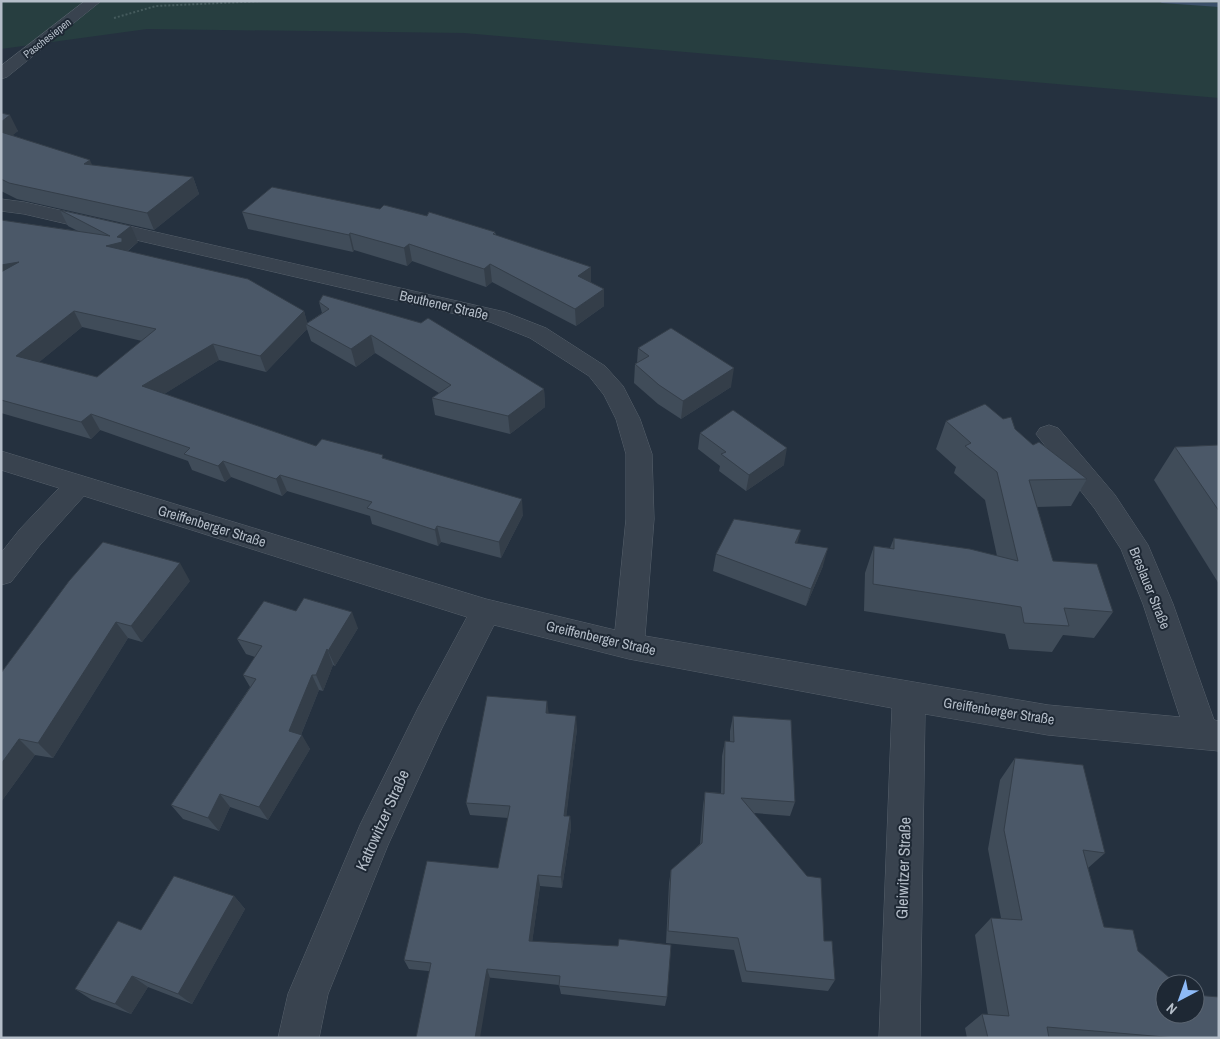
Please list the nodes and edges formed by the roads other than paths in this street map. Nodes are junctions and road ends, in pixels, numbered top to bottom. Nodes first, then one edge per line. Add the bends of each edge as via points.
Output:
1 (94, 1) edge
2 (1, 74) edge
3 (1, 205) edge
4 (1049, 434) dead end
5 (1, 460) edge
6 (79, 484) junction
7 (1, 574) edge
8 (486, 612) junction
9 (629, 646) junction
10 (909, 697) junction
11 (1210, 735) edge
12 (298, 1038) edge
13 (899, 1038) edge

1 - 2 street, Paschesiepen
3 - 9 street, Beuthener Straße via 497,317 538,334 597,371 614,392 628,419 638,454 640,519
4 - 11 street, Breslauer Straße via 1105,502 1134,545
5 - 6 street, Greiffenberger Straße
6 - 7 street
6 - 8 street, Greiffenberger Straße
8 - 9 street, Greiffenberger Straße
8 - 12 street, Kattowitzer Straße via 373,837 308,994
9 - 10 street, Greiffenberger Straße
10 - 11 street, Greiffenberger Straße via 1048,720
10 - 13 street, Gleiwitzer Straße

